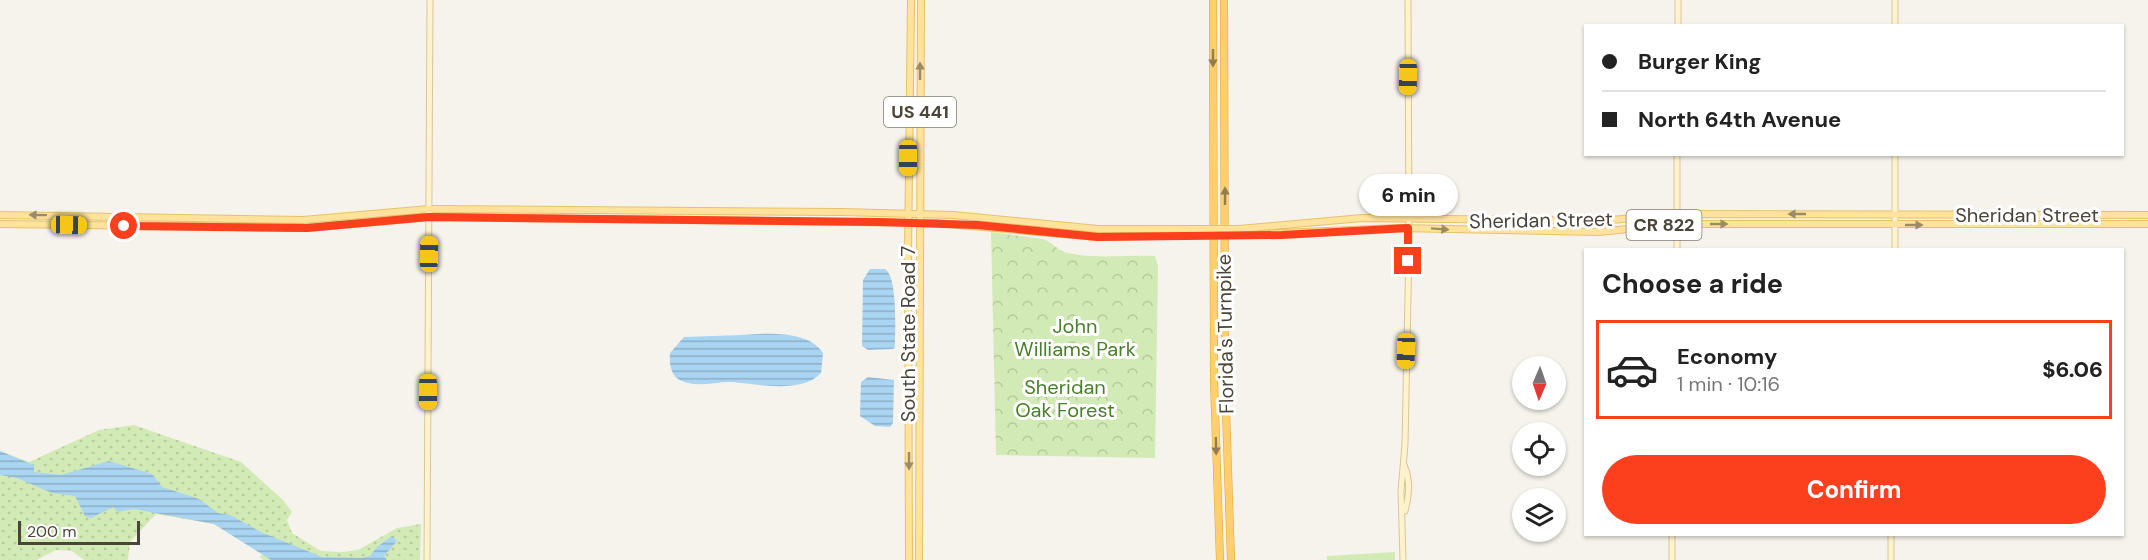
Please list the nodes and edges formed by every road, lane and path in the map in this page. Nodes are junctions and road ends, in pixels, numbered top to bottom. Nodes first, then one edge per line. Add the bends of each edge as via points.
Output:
1 (430, 0) edge
2 (911, 0) edge
3 (921, 0) edge
4 (1213, 0) edge
5 (1224, 0) edge
6 (1408, 0) edge
7 (1678, 0) edge
8 (1895, 0) edge
9 (1678, 24) edge
10 (1895, 24) edge
11 (908, 100) junction
12 (920, 108) junction
13 (1677, 156) edge
14 (1895, 156) edge
15 (429, 208) junction
16 (908, 214) junction
17 (920, 214) junction
18 (1677, 214) junction
19 (0, 215) edge
20 (1895, 215) junction
21 (2148, 215) edge
22 (350, 216) junction
23 (124, 217) junction
24 (429, 217) junction
25 (1408, 218) junction
26 (303, 220) junction
27 (908, 223) junction
28 (919, 223) junction
29 (0, 224) edge
30 (1677, 224) junction
31 (90, 225) junction
32 (1895, 225) junction
33 (2148, 225) edge
34 (269, 228) junction
35 (300, 228) junction
36 (1408, 228) junction
37 (1199, 232) junction
38 (1238, 232) junction
39 (1677, 248) edge
40 (1895, 248) edge
41 (907, 360) junction
42 (918, 378) junction
43 (1672, 536) edge
44 (1891, 536) edge
45 (427, 560) edge
46 (909, 560) edge
47 (919, 560) edge
48 (1220, 560) edge
49 (1231, 560) edge
50 (1404, 560) edge
51 (1671, 560) edge
52 (1891, 560) edge

1 - 15 street
2 - 11 main road, South State Road 7 / US 441
12 -> 3 main road, South State Road 7 / US 441
4 -> 48 highway, Florida's Turnpike via 1214,381
49 -> 5 highway, Florida's Turnpike via 1225,369
6 - 25 street
7 - 9 street
8 - 10 street
11 - 12 main road
11 - 16 main road, South State Road 7 / US 441
12 - 17 main road, South State Road 7 / US 441
13 - 18 street
14 - 20 street
15 - 16 main road, Sheridan Street
15 - 22 main road, Sheridan Street
15 - 24 street
16 - 17 main road, Sheridan Street
16 - 27 main road, South State Road 7 / US 441
17 - 28 main road, South State Road 7 / US 441
17 - 37 main road, Sheridan Street / CR 822 via 979,216 1074,228
20 -> 18 main road, Sheridan Street / CR 822
18 - 25 main road, Sheridan Street / CR 822 via 1600,221
18 - 30 street
23 -> 19 main road, Sheridan Street
20 - 21 main road, Sheridan Street / CR 822
20 - 32 street
22 - 26 main road, Sheridan Street
22 - 35 main road
23 - 26 main road, Sheridan Street
23 - 31 main road
24 - 27 main road, Sheridan Street
24 - 35 main road, Sheridan Street
24 - 45 street
25 - 36 street
25 - 38 main road, Sheridan Street / CR 822 via 1362,218
26 - 34 main road via 297,225
27 - 28 main road, Sheridan Street
27 - 41 main road, South State Road 7 / US 441
28 - 37 main road, Sheridan Street / CR 822 via 1098,237
28 - 42 main road, South State Road 7 / US 441
29 - 31 main road, Sheridan Street
30 -> 32 main road, Sheridan Street / CR 822
36 -> 30 main road, Sheridan Street / CR 822 via 1599,232
30 - 39 street
31 - 34 main road, Sheridan Street
32 -> 33 main road, Sheridan Street / CR 822
32 - 40 street
34 - 35 main road, Sheridan Street
36 - 38 main road, Sheridan Street / CR 822
36 - 50 street via 1401,491
37 - 38 main road, Sheridan Street / CR 822, bridge
41 - 42 main road
41 -> 46 main road, South State Road 7 / US 441
42 - 47 main road, South State Road 7 / US 441
43 - 51 street
44 - 52 street

